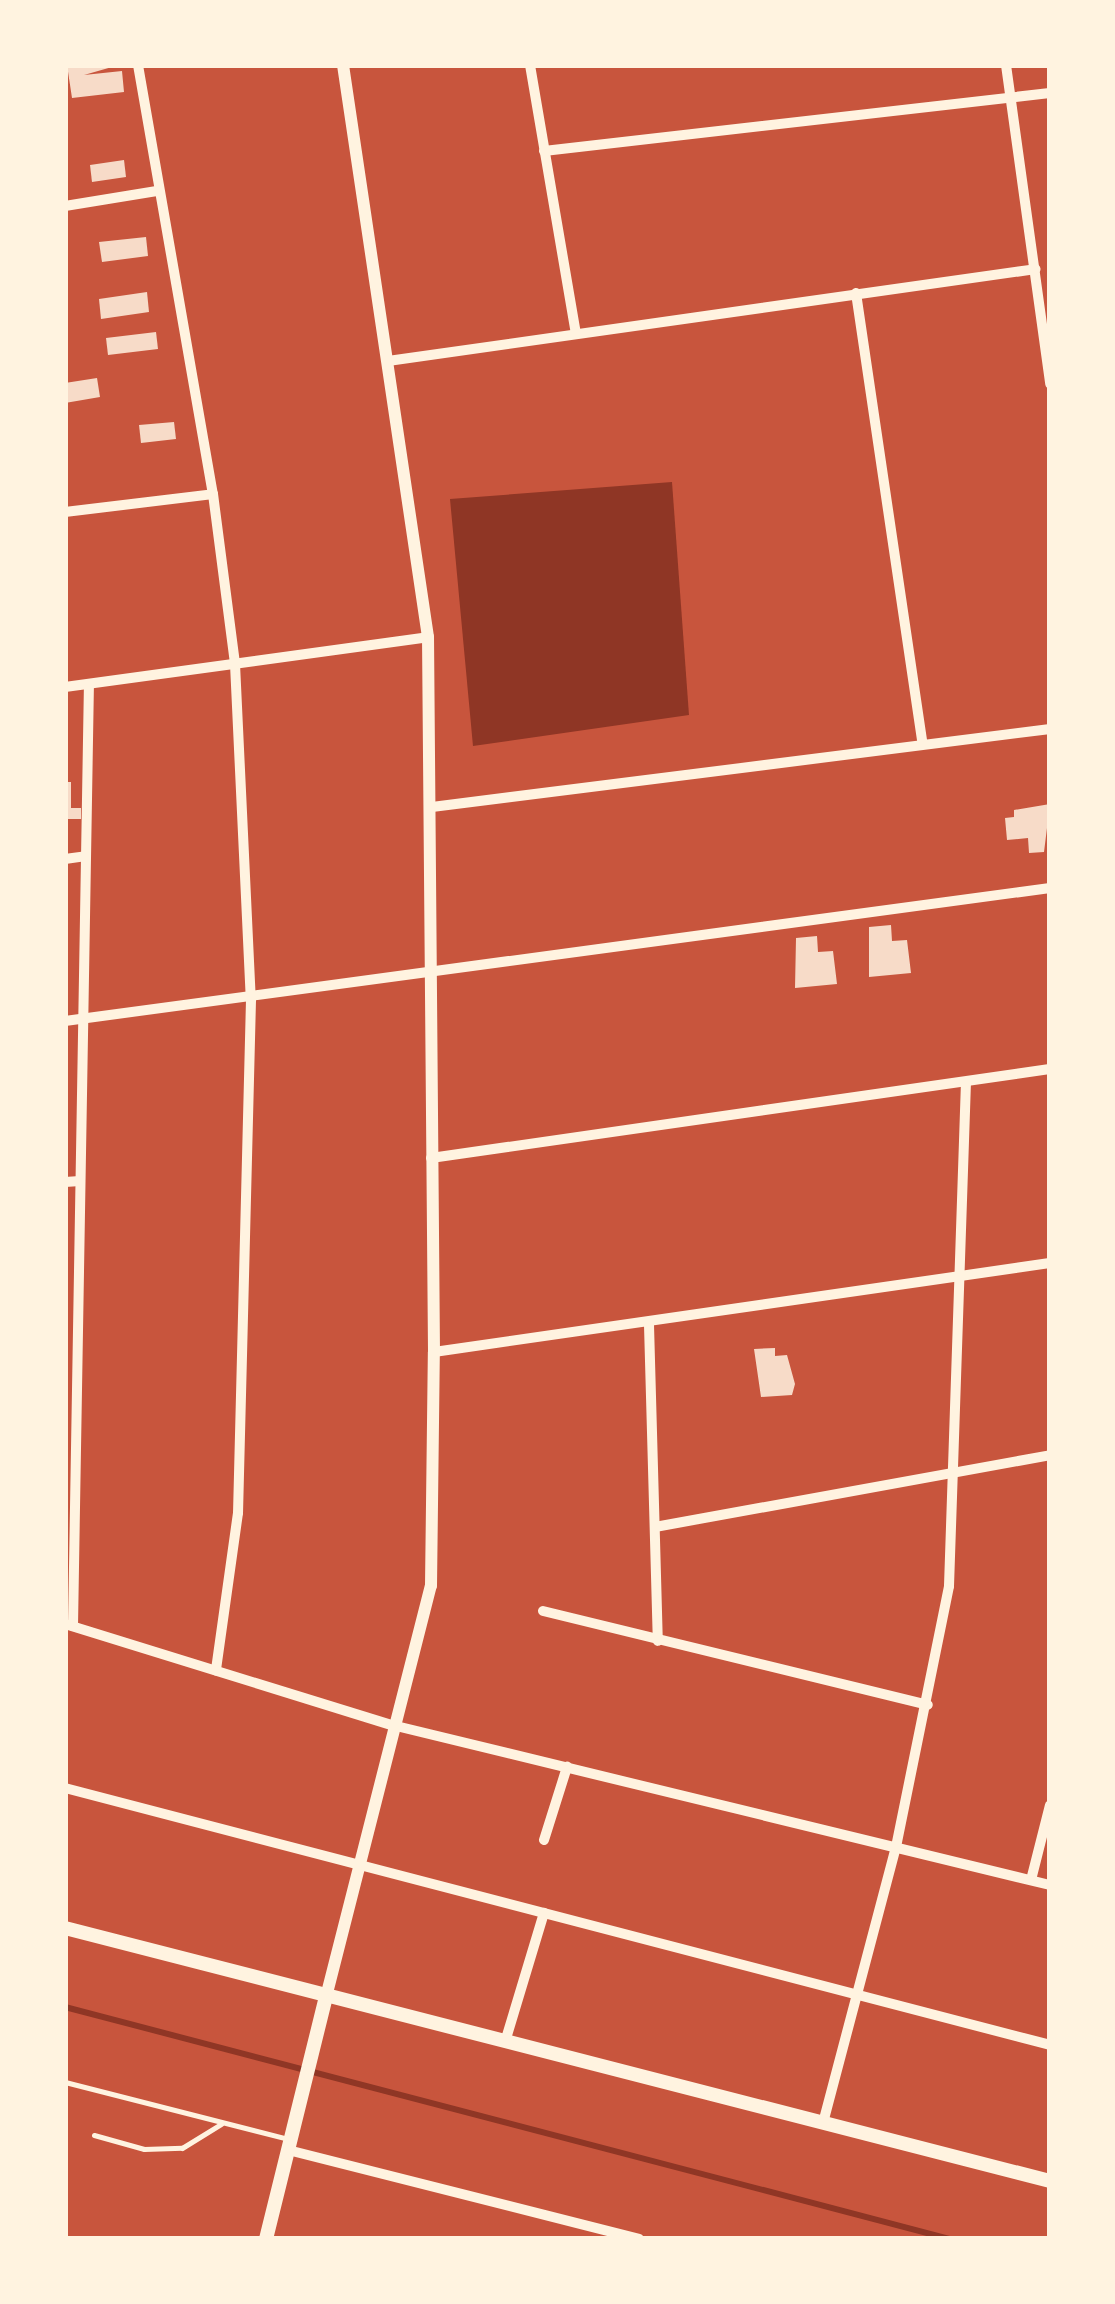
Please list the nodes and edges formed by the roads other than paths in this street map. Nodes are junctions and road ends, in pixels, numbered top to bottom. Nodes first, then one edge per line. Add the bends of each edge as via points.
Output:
1 (138, 65) edge
2 (343, 65) edge
3 (530, 65) edge
4 (1006, 65) edge
5 (1050, 93) edge
6 (1010, 98) junction
7 (544, 151) junction
8 (157, 192) junction
9 (65, 206) edge
10 (1036, 269) junction
11 (856, 293) junction
12 (576, 333) junction
13 (388, 360) junction
14 (1050, 384) edge
15 (213, 494) junction
16 (65, 512) edge
17 (428, 638) junction
18 (235, 664) junction
19 (89, 684) junction
20 (65, 688) edge
21 (1050, 729) edge
22 (923, 744) junction
23 (432, 807) junction
24 (86, 856) junction
25 (65, 858) edge
26 (1050, 888) edge
27 (430, 971) junction
28 (250, 1000) junction
29 (83, 1019) junction
30 (65, 1021) edge
31 (1050, 1070) edge
32 (966, 1082) junction
33 (431, 1158) junction
34 (80, 1181) junction
35 (65, 1182) edge
36 (1050, 1263) edge
37 (962, 1276) junction
38 (649, 1325) junction
39 (434, 1352) junction
40 (1050, 1455) edge
41 (957, 1472) junction
42 (655, 1527) junction
43 (543, 1611) dead end
44 (69, 1624) edge
45 (658, 1642) junction
46 (216, 1670) junction
47 (928, 1706) junction
48 (392, 1725) junction
49 (567, 1767) junction
50 (65, 1788) edge
51 (1050, 1805) edge
52 (544, 1840) dead end
53 (896, 1847) junction
54 (359, 1864) junction
55 (1032, 1880) junction
56 (1050, 1885) edge
57 (544, 1914) junction
58 (65, 1928) edge
59 (859, 1993) junction
60 (326, 1997) junction
61 (505, 2042) junction
62 (1050, 2045) edge
63 (65, 2082) edge
64 (224, 2122) junction
65 (823, 2124) junction
66 (94, 2135) dead end
67 (289, 2145) junction
68 (1050, 2181) edge
69 (266, 2239) edge
70 (639, 2239) edge

1 - 8 street
2 - 13 street
3 - 7 street
4 - 6 street
5 - 6 street
6 - 7 street
6 - 10 street
7 - 12 street
8 - 9 street
8 - 15 street
10 - 11 street
10 - 14 street
11 - 12 street
11 - 22 street
12 - 13 street
13 - 17 street
15 - 16 street
15 - 18 street
17 - 18 street
17 - 23 street
18 - 19 street
18 - 28 street
19 - 20 street
19 - 24 street
21 - 22 street
22 - 23 street
23 - 27 street
24 - 25 street
24 - 29 street
26 - 27 street
27 - 28 street
27 - 33 street
28 - 29 street
28 - 46 street via 238,1512
29 - 30 street
29 - 34 street
31 - 32 street
32 - 33 street
32 - 37 street
33 - 39 street
34 - 35 street
34 - 44 street
36 - 37 street
37 - 38 street
37 - 41 street
38 - 39 street
38 - 42 street
39 - 48 street via 431,1586
40 - 41 street
41 - 42 street
41 - 47 street via 948,1586
42 - 45 street
43 - 45 street
44 - 46 street
45 - 47 street
46 - 48 street
47 - 53 street
48 - 49 street
48 - 54 street
49 - 52 street
49 - 53 street
50 - 54 street
51 - 55 street
53 - 55 street
53 - 59 street
54 - 57 street
54 - 60 street
55 - 56 street
57 - 59 street
57 - 61 street
58 - 60 main road
59 - 62 street
59 - 65 street
60 - 61 main road
60 - 67 main road
61 - 65 main road
63 - 64 lane
64 - 66 lane via 182,2148 144,2149
64 - 67 lane
65 - 68 main road
67 - 69 main road
67 - 70 street

